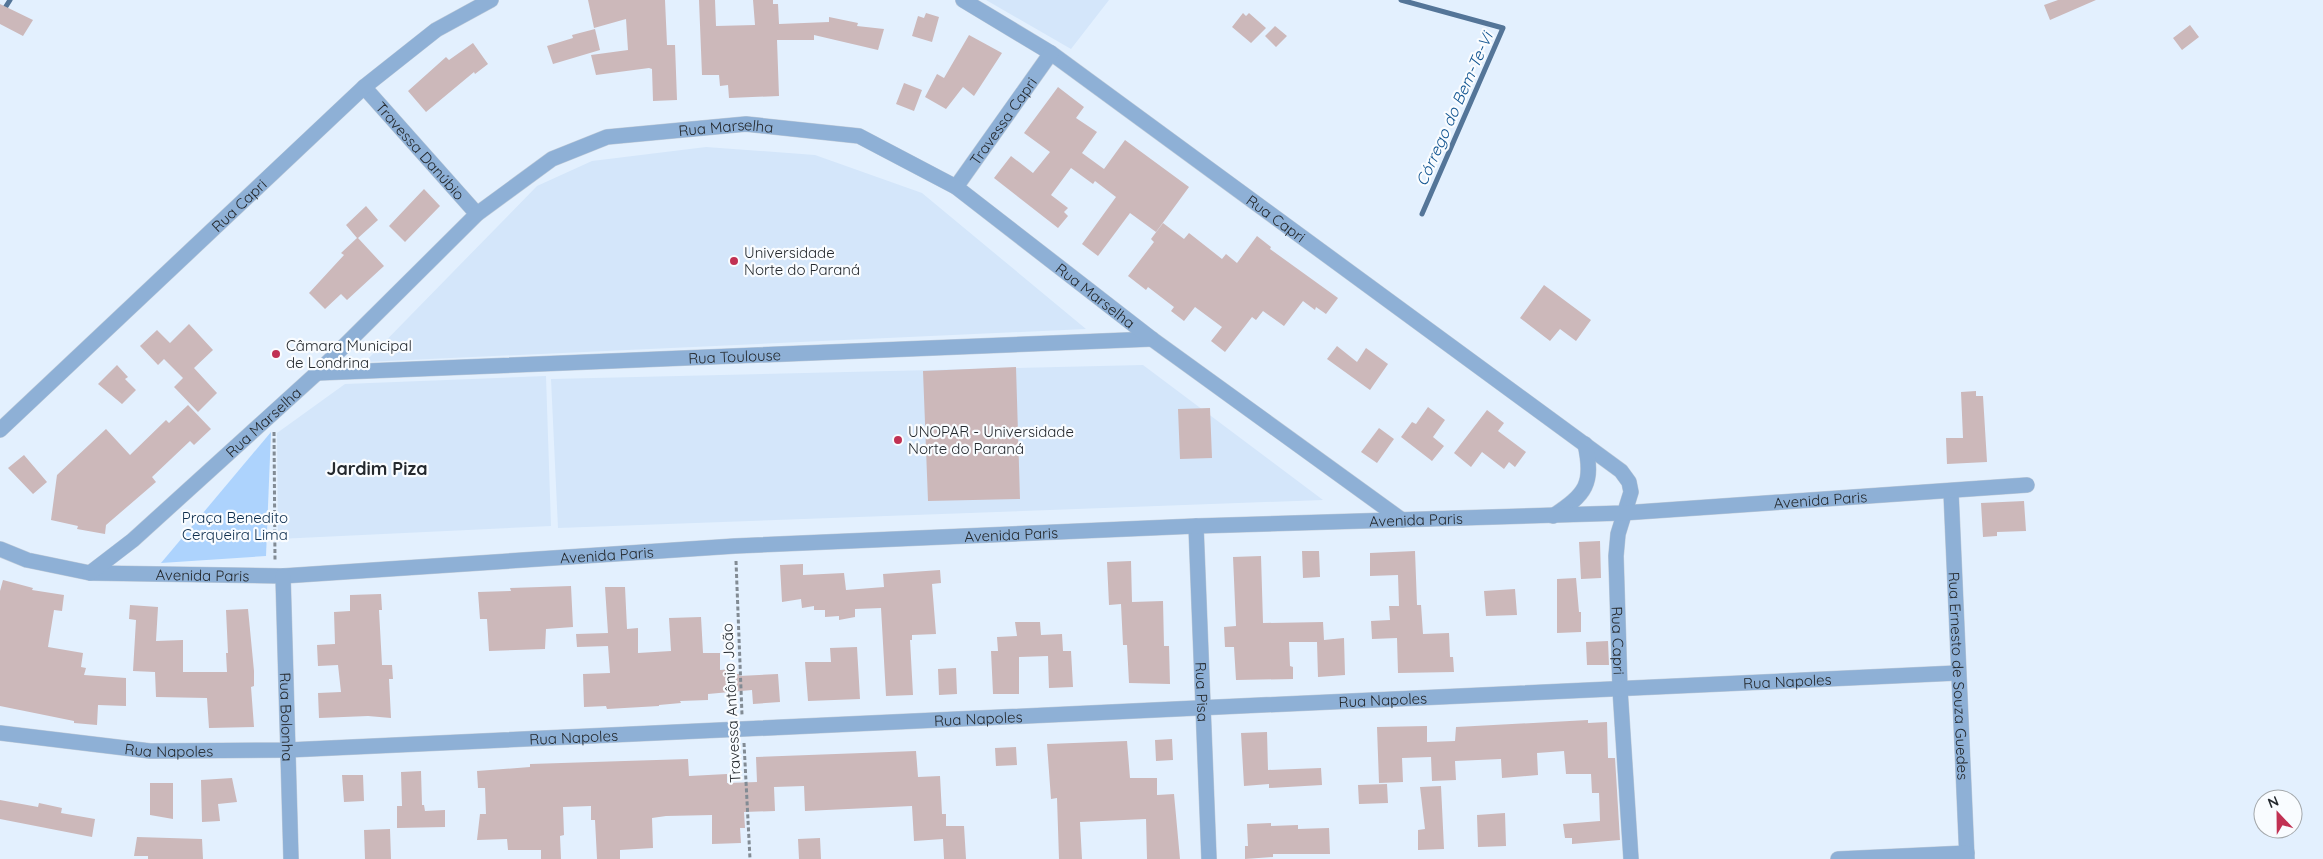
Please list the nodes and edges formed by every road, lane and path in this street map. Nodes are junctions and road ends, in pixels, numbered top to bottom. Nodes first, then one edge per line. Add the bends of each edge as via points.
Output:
1 (491, 0) edge
2 (963, 0) edge
3 (1051, 54) junction
4 (364, 88) junction
5 (956, 187) junction
6 (477, 214) junction
7 (1152, 339) junction
8 (316, 373) junction
9 (274, 411) junction
10 (0, 430) edge
11 (1585, 444) junction
12 (2026, 485) dead end
13 (1951, 492) junction
14 (1623, 513) junction
15 (1553, 516) junction
16 (1402, 520) junction
17 (1196, 526) junction
18 (735, 546) junction
19 (0, 548) edge
20 (90, 573) junction
21 (279, 576) junction
22 (1957, 673) junction
23 (1620, 689) junction
24 (1202, 708) junction
25 (743, 729) junction
26 (0, 733) edge
27 (288, 750) junction
28 (1967, 856) edge
29 (291, 859) edge
30 (750, 859) edge
31 (1209, 859) edge
32 (1631, 859) edge
33 (1838, 859) edge

1 - 4 street, Rua Capri via 436,30
2 - 3 street, Rua Capri
3 - 5 street, Travessa Capri
3 - 11 street, Rua Capri
4 - 6 street, Travessa Danúbio
4 - 10 street, Rua Capri
5 - 6 street, Rua Marselha via 859,136 746,124 607,137 552,159
5 - 7 street, Rua Marselha
6 - 8 street, Rua Marselha
7 - 8 street, Rua Toulouse
7 - 16 street, Rua Marselha
8 - 9 street, Rua Marselha
9 - 20 street, Rua Marselha via 133,540
9 - 21 path
11 - 14 street, Rua Capri via 1621,471 1629,482 1630,500
11 - 15 street via 1589,477 1585,490
12 - 13 street, Avenida Paris
13 - 14 street, Avenida Paris
13 - 22 street, Rua Ernesto de Souza Guedes
14 - 15 street, Avenida Paris
14 - 23 street, Rua Capri via 1616,556
15 - 16 street, Avenida Paris
16 - 17 street, Avenida Paris
17 - 18 street, Avenida Paris
17 - 24 street, Rua Pisa
18 - 21 street, Avenida Paris
18 - 25 path, Travessa Antônio João
19 - 20 street, Avenida Paris via 26,560
20 - 21 street, Avenida Paris
21 - 27 street, Rua Bolonha
22 - 23 street, Rua Napoles
22 - 28 street, Rua Ernesto de Souza Guedes
23 - 24 street, Rua Napoles
23 - 32 street, Rua Capri
24 - 25 street, Rua Napoles
24 - 31 street, Rua Pisa
25 - 27 street, Rua Napoles
25 - 30 path, Travessa Antônio João
26 - 27 street, Rua Napoles via 150,751
27 - 29 street, Rua Bolonha
28 - 33 street

